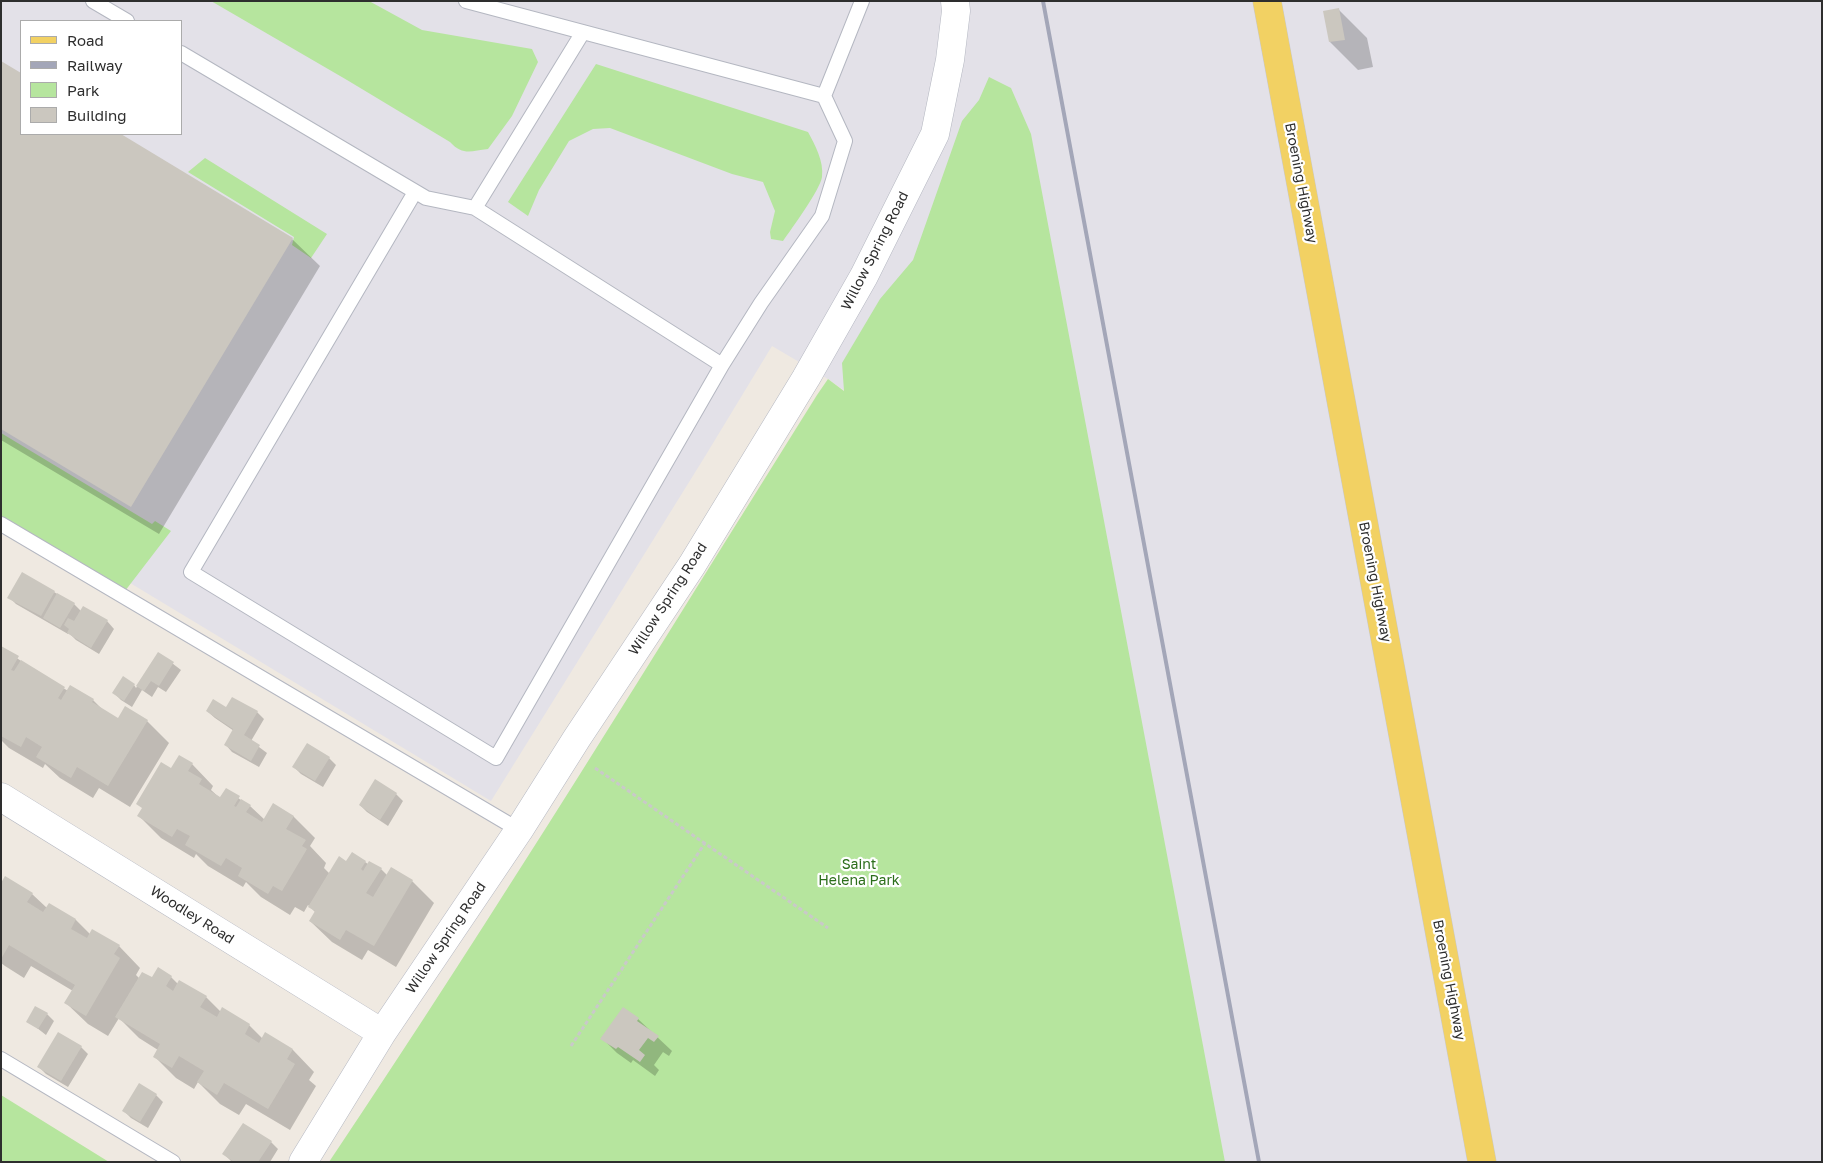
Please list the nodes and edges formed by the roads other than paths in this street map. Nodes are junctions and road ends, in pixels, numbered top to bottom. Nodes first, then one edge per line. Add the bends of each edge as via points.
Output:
1 (93, 1) edge
2 (466, 1) edge
3 (862, 1) edge
4 (956, 1) edge
5 (1267, 1) edge
6 (126, 20) edge
7 (583, 32) junction
8 (182, 54) edge
9 (824, 96) junction
10 (415, 192) junction
11 (475, 208) junction
12 (722, 365) junction
13 (1, 524) edge
14 (1, 797) edge
15 (519, 830) junction
16 (382, 1033) junction
17 (1, 1059) edge
18 (173, 1162) edge
19 (302, 1162) edge
20 (1482, 1162) edge

1 - 6 lane
2 - 7 lane
3 - 9 lane
4 - 15 street, Willow Spring Road via 950,60 935,134 864,276 692,565
5 - 20 main road, Broening Highway
7 - 9 lane
7 - 11 lane
8 - 10 lane
9 - 12 lane via 845,141 822,216
10 - 11 lane via 426,198
10 - 12 lane via 192,572 496,758
11 - 12 lane
13 - 15 lane
14 - 16 street, Woodley Road
15 - 16 street, Willow Spring Road
16 - 19 street, Willow Spring Road
17 - 18 lane

